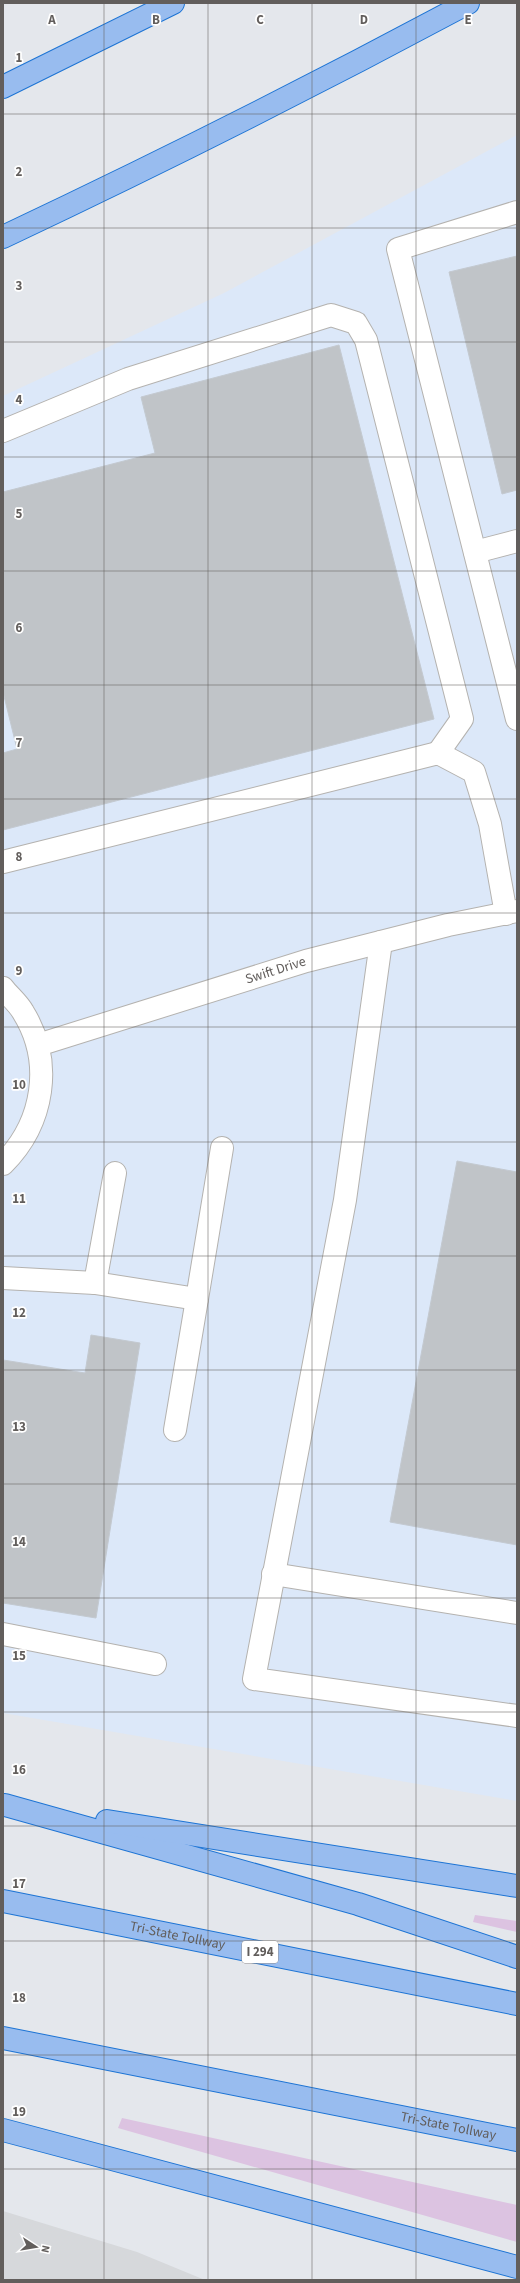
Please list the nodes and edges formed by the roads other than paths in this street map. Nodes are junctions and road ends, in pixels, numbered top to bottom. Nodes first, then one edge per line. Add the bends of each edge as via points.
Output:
1 (173, 3) edge
2 (468, 3) edge
3 (3, 87) edge
4 (517, 212) edge
5 (3, 237) edge
6 (3, 431) edge
7 (517, 541) edge
8 (475, 552) junction
9 (515, 705) edge
10 (438, 753) junction
11 (3, 862) edge
12 (511, 912) edge
13 (381, 942) junction
14 (3, 988) edge
15 (38, 1045) junction
16 (222, 1148) dead end
17 (3, 1164) edge
18 (115, 1173) dead end
19 (3, 1278) edge
20 (95, 1283) junction
21 (197, 1299) junction
22 (175, 1430) dead end
23 (273, 1574) junction
24 (517, 1613) edge
25 (3, 1634) edge
26 (155, 1664) dead end
27 (517, 1716) edge
28 (4, 1805) edge
29 (517, 1886) edge
30 (3, 1901) edge
31 (517, 1957) edge
32 (517, 2004) edge
33 (3, 2038) edge
34 (3, 2130) edge
35 (517, 2140) edge
36 (517, 2267) edge

1 - 3 highway
2 - 5 highway via 283,100 118,183
4 - 8 street via 398,249
6 - 10 street via 128,379 331,315 356,323 366,340 462,719
7 - 8 street
8 - 9 street
10 - 11 street
10 - 12 street via 474,772 490,824
12 - 13 street, Swift Drive
13 - 15 street, Swift Drive via 306,961
13 - 23 street via 345,1200
14 - 15 street via 23,1011
15 - 17 street via 42,1081 35,1117 18,1149
16 - 21 street
18 - 20 street
19 - 20 street
20 - 21 street
21 - 22 street
23 - 24 street
23 - 27 street via 254,1679
25 - 26 street
28 - 29 highway
28 - 31 highway via 358,1904
30 - 32 highway, Tri-State Tollway / I 294
33 - 35 highway, Tri-State Tollway
34 - 36 highway

